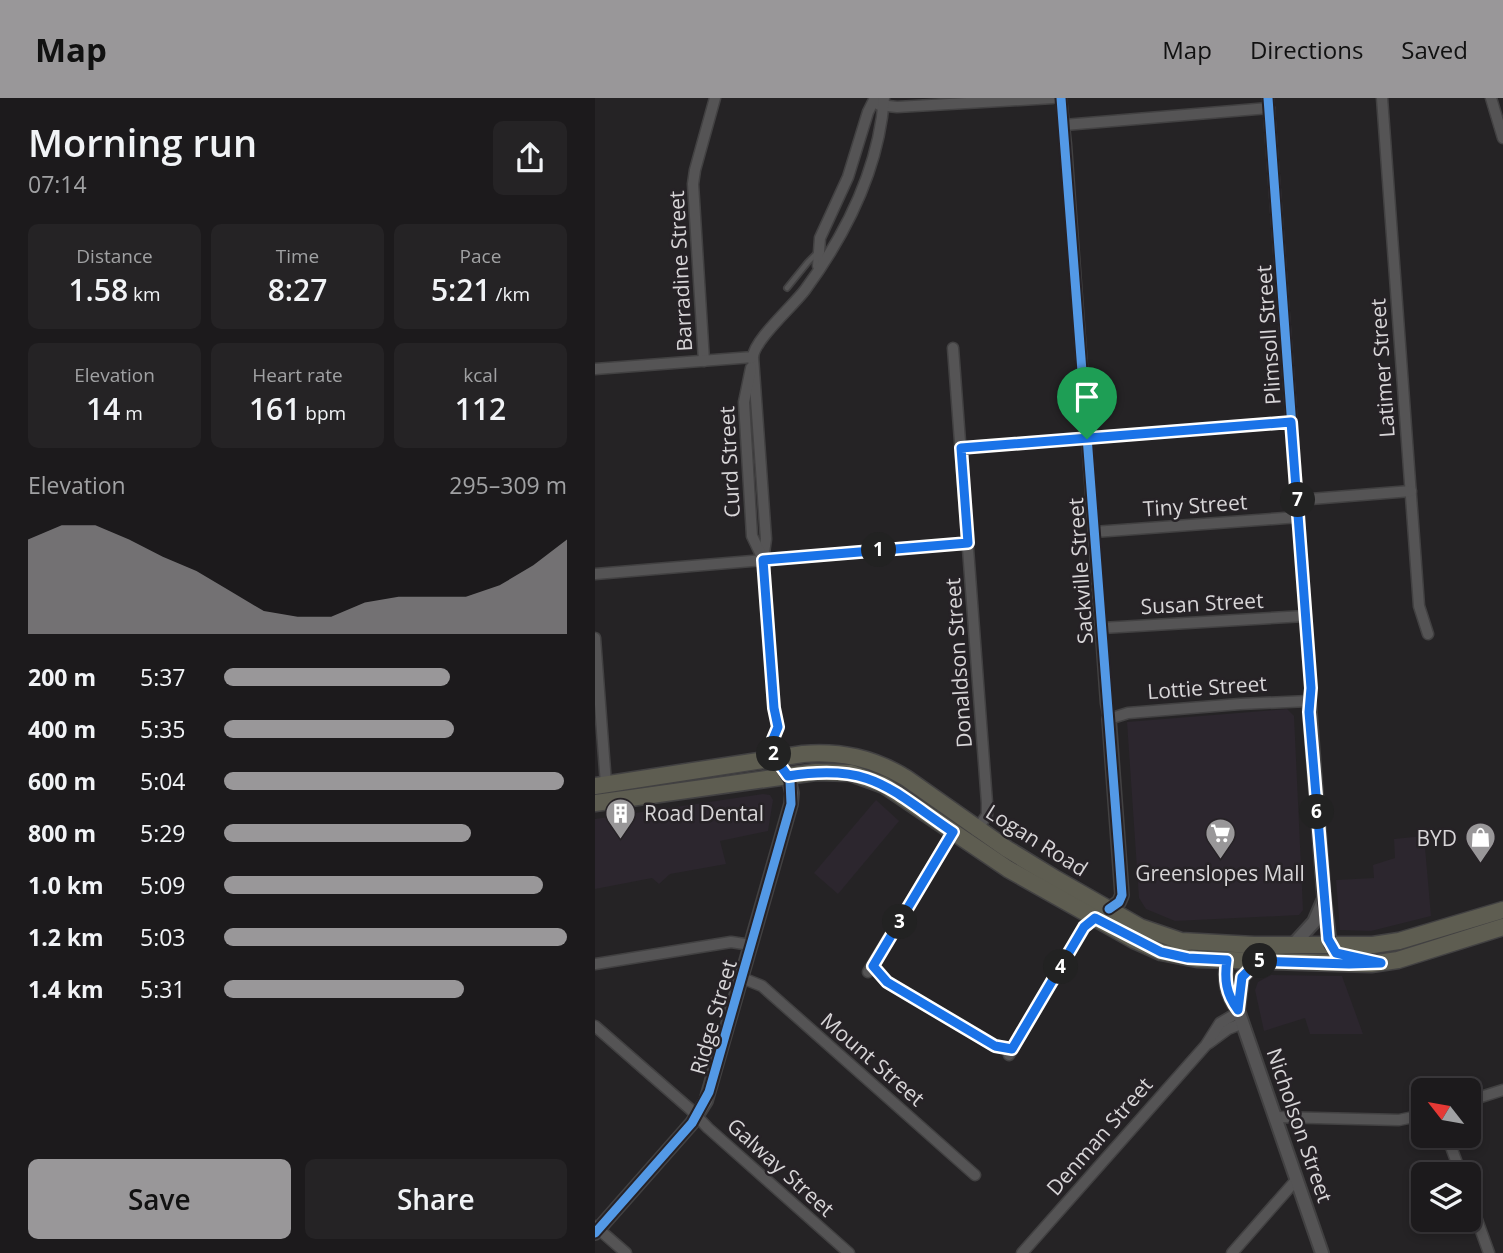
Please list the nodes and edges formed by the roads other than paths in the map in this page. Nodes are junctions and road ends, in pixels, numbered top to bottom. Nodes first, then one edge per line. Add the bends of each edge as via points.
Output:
1 (715, 98) edge
2 (1053, 98) edge
3 (1061, 98) edge
4 (1382, 98) edge
5 (1491, 98) edge
6 (879, 102) edge
7 (1268, 103) edge
8 (1064, 125) junction
9 (1503, 138) edge
10 (824, 251) junction
11 (787, 288) dead end
12 (953, 348) dead end
13 (753, 359) junction
14 (705, 361) junction
15 (595, 369) edge
16 (1291, 422) junction
17 (1087, 439) junction
18 (961, 448) junction
19 (1411, 491) junction
20 (1298, 500) junction
21 (1299, 517) junction
22 (1094, 532) junction
23 (968, 543) junction
24 (763, 560) junction
25 (595, 574) edge
26 (1305, 616) junction
27 (1102, 628) junction
28 (1428, 634) dead end
29 (595, 638) edge
30 (1309, 701) junction
31 (1109, 719) junction
32 (778, 727) joint
33 (775, 758) junction
34 (788, 776) junction
35 (600, 785) edge
36 (595, 803) edge
37 (962, 818) junction
38 (978, 829) junction
39 (953, 832) junction
40 (968, 843) junction
41 (1324, 897) junction
42 (1109, 909) junction
43 (1503, 909) edge
44 (1095, 918) junction
45 (1503, 927) edge
46 (751, 945) junction
47 (1293, 945) junction
48 (1330, 945) junction
49 (1229, 952) junction
50 (1258, 961) junction
51 (1381, 963) junction
52 (595, 964) edge
53 (870, 969) joint
54 (742, 978) junction
55 (1240, 1015) junction
56 (595, 1026) edge
57 (1010, 1052) joint
58 (1503, 1090) edge
59 (1481, 1097) edge
60 (697, 1116) junction
61 (1275, 1116) junction
62 (1411, 1118) edge
63 (975, 1175) dead end
64 (1297, 1179) junction
65 (596, 1229) edge
66 (1481, 1231) edge
67 (626, 1253) edge
68 (849, 1253) edge
69 (1022, 1253) edge
70 (1231, 1253) edge
71 (1322, 1253) edge
72 (1489, 1253) edge

1 - 14 street, Barradine Street via 693,184
2 - 6 street via 897,107
3 - 8 street, Sackville Street
4 - 19 street, Latimer Street
5 - 9 street
6 - 10 street via 820,238
6 - 10 street via 870,173
7 - 8 street
7 - 16 street, Plimsoll Street
8 - 17 street, Sackville Street
10 - 11 lane via 808,261
10 - 13 street, Curd Street via 801,294 757,344
12 - 18 street, Donaldson Street
13 - 14 street
13 - 24 street, Curd Street via 744,402 752,536
14 - 15 street
16 - 17 street
16 - 20 street, Plimsoll Street
17 - 18 street
17 - 22 street, Sackville Street
18 - 23 street, Donaldson Street
19 - 20 street
19 - 28 street, Latimer Street via 1419,606
20 - 21 street, Plimsoll Street
21 - 22 street, Tiny Street
21 - 26 street, Plimsoll Street
22 - 27 street, Sackville Street
23 - 24 street
23 - 38 street, Donaldson Street via 988,803
24 - 25 street
24 - 32 street, Curd Street
26 - 27 street, Susan Street
26 - 30 street, Plimsoll Street
27 - 31 street, Sackville Street
29 - 35 street
30 - 31 street, Lottie Street via 1128,713
30 - 41 street, Plimsoll Street
31 - 42 street, Sackville Street via 1122,895
32 - 33 lane, Curd Street via 773,739
33 - 34 main road
33 - 35 main road, Logan Road
33 - 37 main road, Logan Road via 818,752 864,758 892,769
34 - 36 main road, Logan Road
34 - 39 main road, Logan Road via 831,771 867,778
34 - 46 street, Ridge Street via 792,804
37 - 38 main road, Logan Road
37 - 39 main road
38 - 40 street, Donaldson Street
38 - 42 main road, Logan Road
39 - 40 main road, Logan Road
39 - 53 street
40 - 44 main road, Logan Road
41 - 47 street via 1314,922
41 - 48 street, Plimsoll Street
42 - 44 main road
42 - 49 main road, Logan Road via 1164,937
43 - 48 main road, Logan Road via 1387,943
44 - 49 main road, Logan Road via 1161,952 1188,958
44 - 57 street via 1084,927
45 - 51 main road, Logan Road
46 - 52 street via 731,942
46 - 54 street, Ridge Street
47 - 48 main road, Logan Road
47 - 49 main road, Logan Road
48 - 51 main road via 1338,954
49 - 50 main road, Logan Road
49 - 55 street, Nicholson Street via 1228,993
50 - 51 main road, Logan Road
50 - 55 street, Nicholson Street via 1242,977
53 - 57 lane
54 - 60 street, Ridge Street via 714,1079
54 - 63 street, Mount Street via 762,986
55 - 61 street, Nicholson Street
55 - 69 street, Denman Street via 1220,1023 1206,1045
56 - 60 street, Galway Street
58 - 59 street
60 - 65 street, Ridge Street
60 - 68 street, Galway Street
61 - 62 street
61 - 64 street, Nicholson Street
64 - 70 street
64 - 71 street, Nicholson Street
65 - 67 street
66 - 72 street

